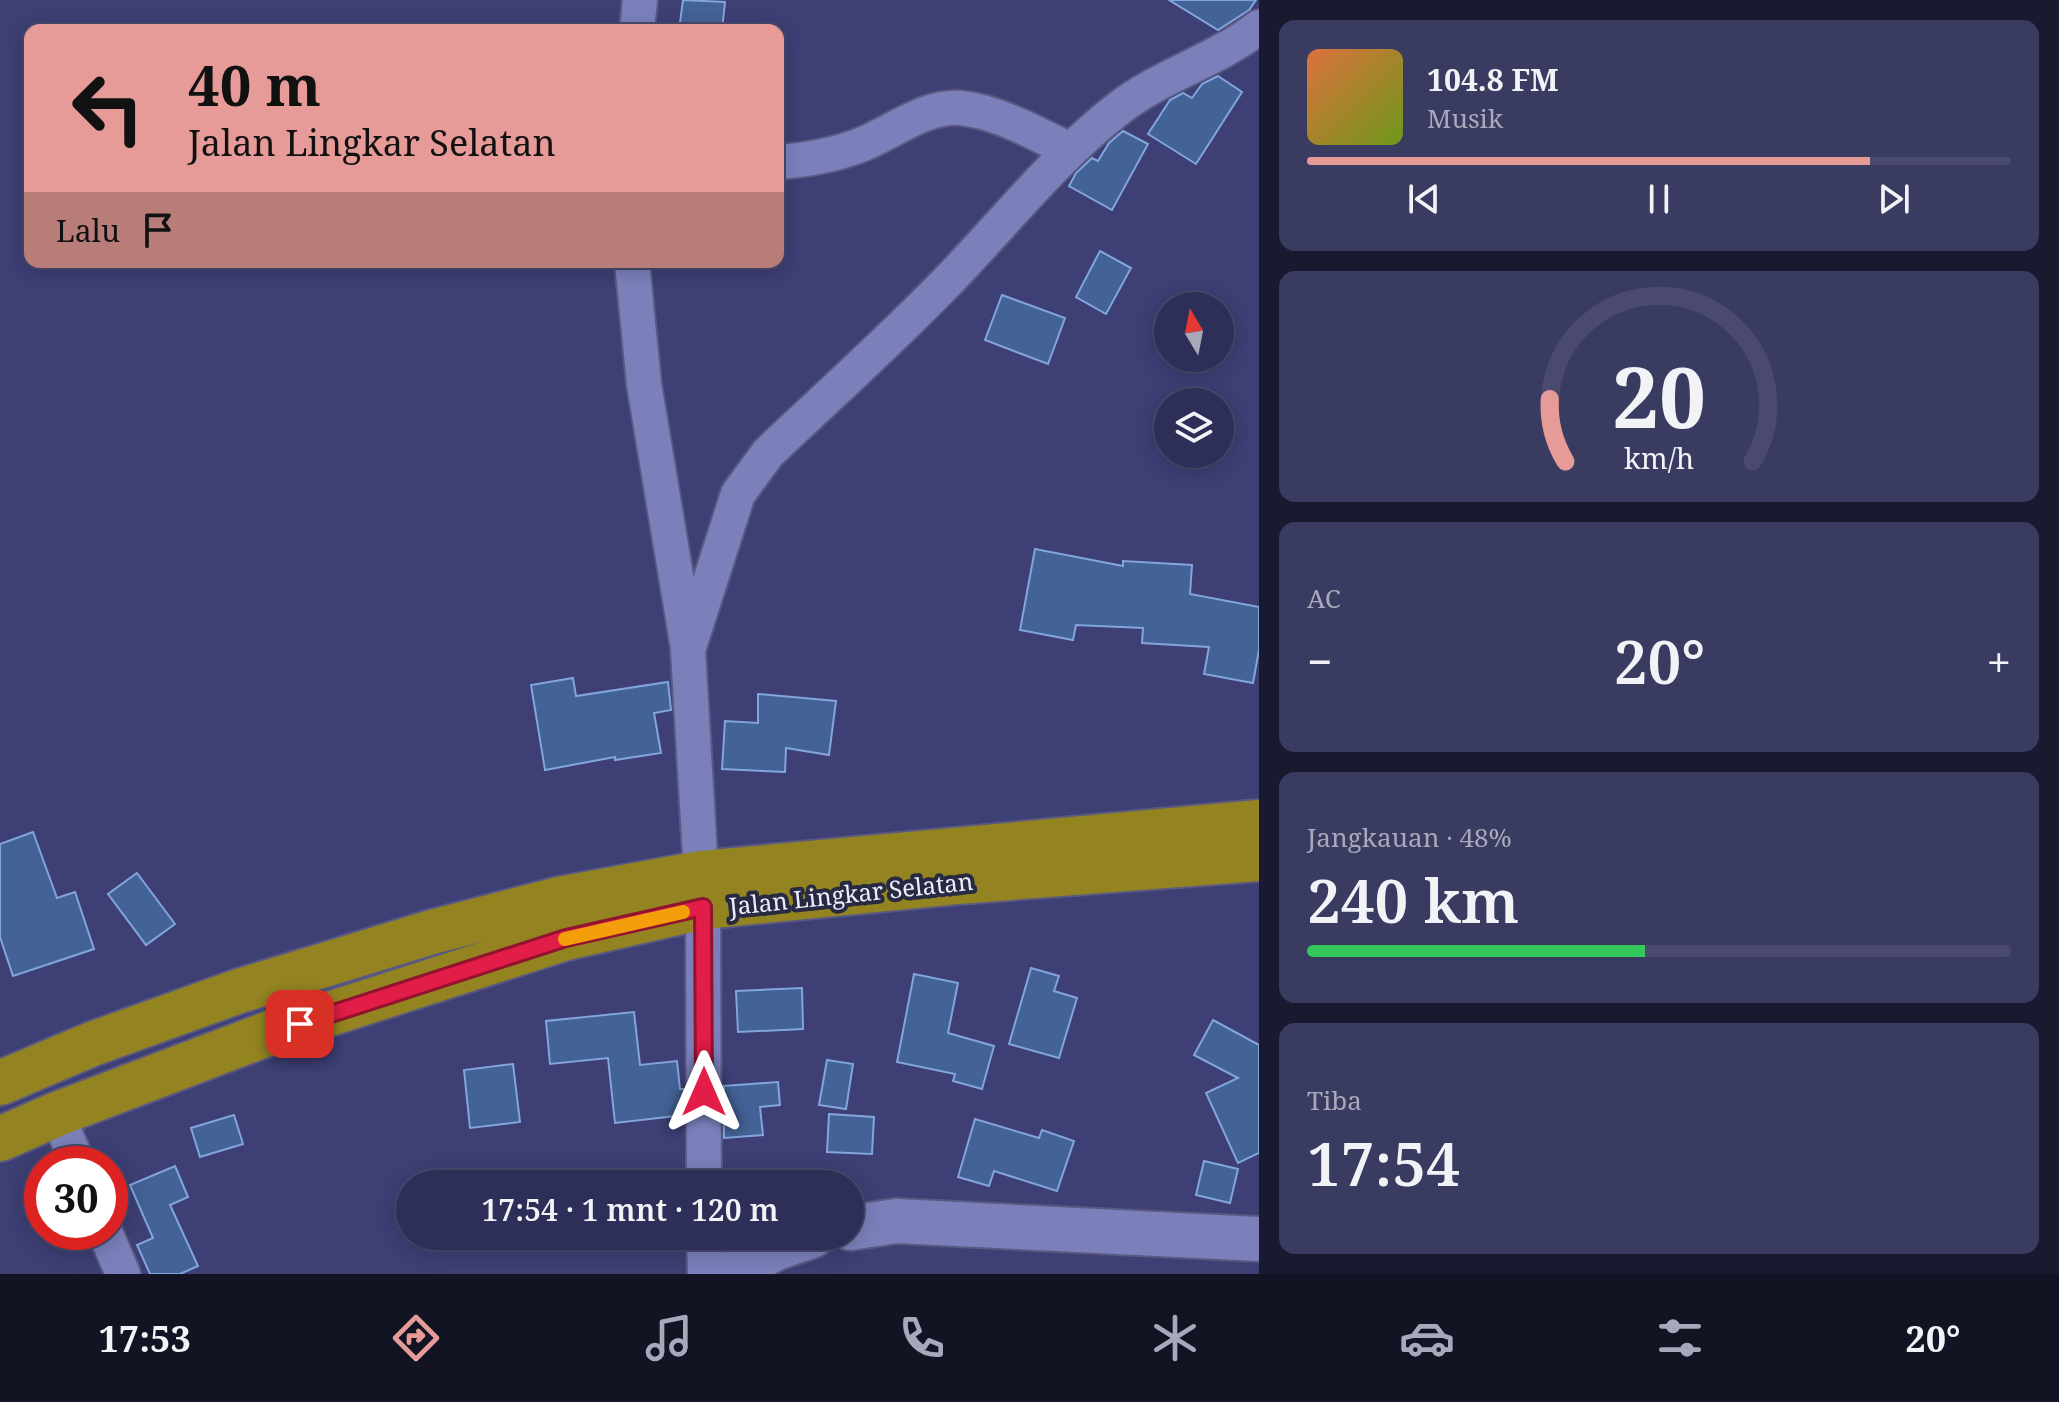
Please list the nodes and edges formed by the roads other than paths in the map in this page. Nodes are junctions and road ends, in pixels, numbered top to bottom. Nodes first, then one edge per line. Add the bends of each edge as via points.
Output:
1 (640, 0) edge
2 (638, 24) edge
3 (1255, 35) edge
4 (1070, 150) junction
5 (784, 162) edge
6 (633, 268) edge
7 (688, 650) junction
8 (1259, 822) edge
9 (1259, 859) edge
10 (956, 866) junction
11 (702, 890) junction
12 (0, 1083) edge
13 (57, 1114) junction
14 (0, 1139) edge
15 (70, 1146) edge
16 (704, 1170) edge
17 (864, 1226) edge
18 (1259, 1239) edge
19 (113, 1250) edge
20 (704, 1250) edge
21 (772, 1250) edge
22 (123, 1274) edge
23 (705, 1274) edge
24 (728, 1274) edge

1 - 2 street
3 - 4 street via 1144,89
4 - 5 street via 1010,121 959,108 926,114 858,146
4 - 7 street via 939,291 750,476 728,520
6 - 7 street via 644,384
7 - 11 street
8 - 10 highway, Jalan Lingkar Selatan
9 - 10 highway, Jalan Lingkar Selatan
10 - 11 highway, Jalan Lingkar Selatan
11 - 12 highway, Jalan Lingkar Selatan via 559,899 344,958 122,1033
11 - 13 highway, Jalan Lingkar Selatan via 270,1033
11 - 16 street
13 - 14 highway, Jalan Lingkar Selatan
13 - 15 street
17 - 18 street via 896,1221
19 - 22 street
20 - 23 street
21 - 24 street

